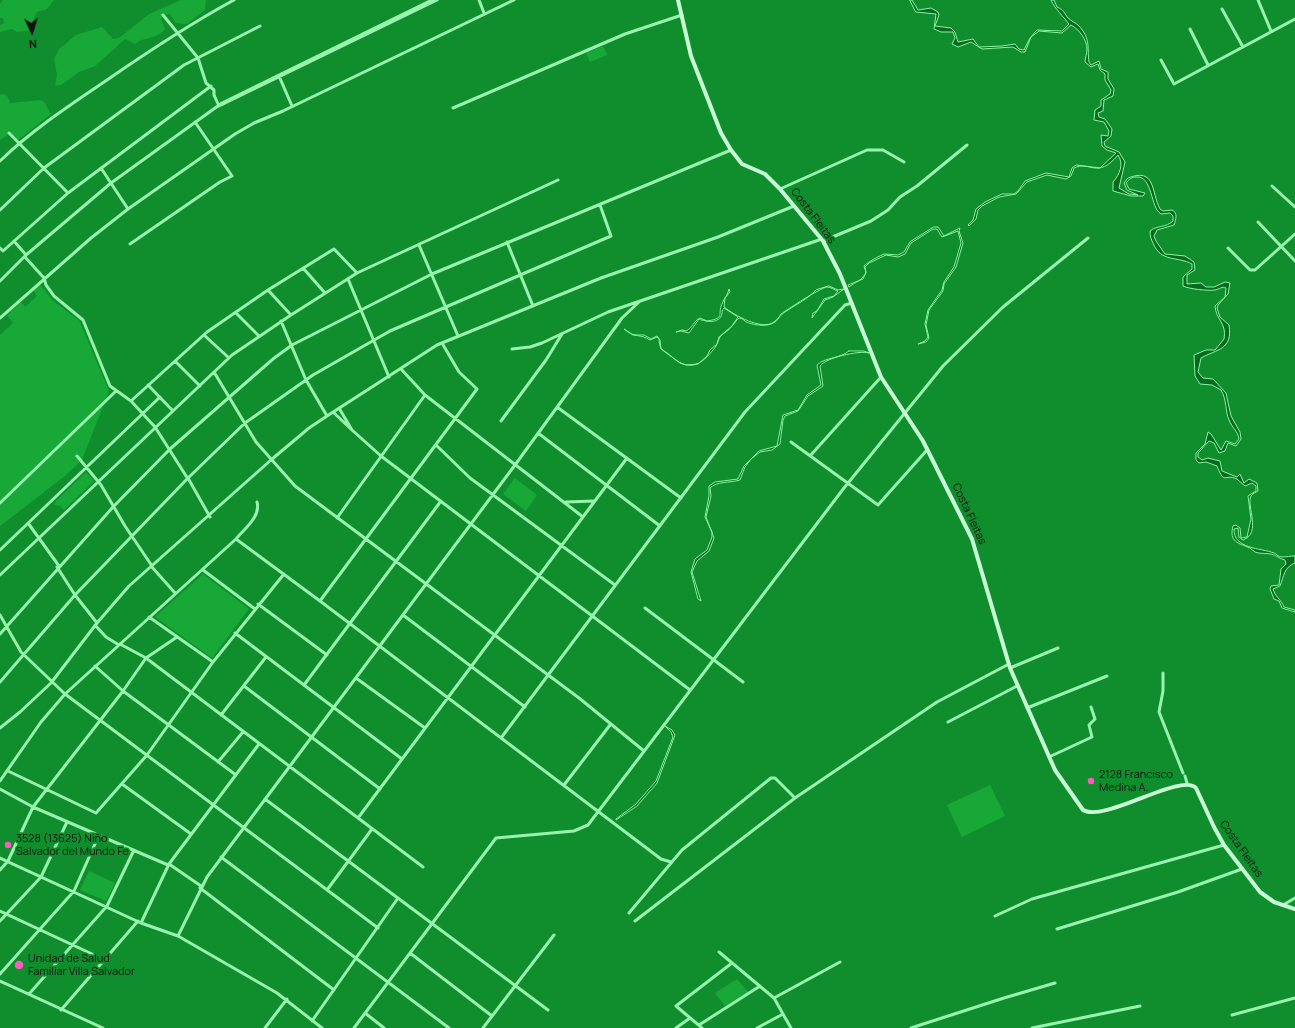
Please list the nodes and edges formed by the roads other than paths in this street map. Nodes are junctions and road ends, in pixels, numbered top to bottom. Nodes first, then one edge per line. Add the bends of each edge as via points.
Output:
1 (234, 0) edge
2 (432, 0) edge
3 (437, 0) edge
4 (479, 0) edge
5 (514, 0) edge
6 (678, 0) edge
7 (1258, 0) edge
8 (1222, 9) dead end
9 (484, 13) junction
10 (163, 15) dead end
11 (682, 15) junction
12 (1295, 19) edge
13 (260, 26) dead end
14 (1190, 29) dead end
15 (1271, 31) junction
16 (176, 32) junction
17 (1243, 47) junction
18 (198, 58) junction
19 (1161, 60) dead end
20 (1208, 66) junction
21 (278, 75) junction
22 (211, 86) junction
23 (220, 106) junction
24 (292, 106) junction
25 (453, 108) dead end
26 (195, 122) junction
27 (9, 133) dead end
28 (19, 143) junction
29 (968, 145) dead end
30 (215, 148) junction
31 (731, 150) junction
32 (0, 162) edge
33 (904, 162) dead end
34 (44, 168) junction
35 (101, 168) junction
36 (558, 180) dead end
37 (111, 183) junction
38 (1272, 186) dead end
39 (780, 189) junction
40 (68, 193) junction
41 (600, 205) junction
42 (795, 206) junction
43 (1295, 207) edge
44 (128, 209) junction
45 (0, 210) edge
46 (1258, 222) dead end
47 (1295, 234) edge
48 (1088, 238) dead end
49 (822, 240) junction
50 (14, 241) junction
51 (507, 242) junction
52 (130, 244) dead end
53 (419, 244) junction
54 (1282, 247) junction
55 (0, 248) edge
56 (1228, 248) dead end
57 (26, 256) junction
58 (1295, 261) edge
59 (303, 268) junction
60 (357, 273) junction
61 (432, 274) junction
62 (520, 275) junction
63 (44, 278) junction
64 (348, 279) junction
65 (0, 281) edge
66 (268, 290) junction
67 (325, 293) junction
68 (639, 302) junction
69 (852, 303) junction
70 (533, 306) junction
71 (446, 307) junction
72 (362, 309) junction
73 (236, 313) junction
74 (291, 315) junction
75 (0, 318) edge
76 (281, 321) junction
77 (562, 334) junction
78 (204, 335) junction
79 (259, 336) junction
80 (458, 336) junction
81 (374, 340) junction
82 (442, 343) junction
83 (292, 345) junction
84 (512, 349) dead end
85 (229, 358) junction
86 (176, 361) junction
87 (401, 369) junction
88 (214, 372) junction
89 (389, 377) junction
90 (881, 377) junction
91 (306, 380) junction
92 (148, 385) junction
93 (200, 386) junction
94 (116, 391) junction
95 (425, 395) junction
96 (160, 397) junction
97 (230, 398) junction
98 (131, 401) junction
99 (557, 407) junction
100 (338, 408) junction
101 (173, 411) junction
102 (333, 412) junction
103 (143, 414) junction
104 (904, 414) junction
105 (326, 416) junction
106 (456, 418) junction
107 (501, 421) dead end
108 (245, 424) junction
109 (156, 427) junction
110 (352, 430) junction
111 (538, 433) junction
112 (791, 442) dead end
113 (436, 445) junction
114 (170, 449) junction
115 (928, 450) junction
116 (77, 456) dead end
117 (381, 456) junction
118 (810, 456) junction
119 (626, 458) junction
120 (271, 460) junction
121 (515, 465) junction
122 (86, 467) junction
123 (188, 479) junction
124 (411, 479) junction
125 (98, 481) junction
126 (848, 483) junction
127 (606, 485) junction
128 (493, 495) junction
129 (681, 498) junction
130 (441, 501) junction
131 (594, 501) junction
132 (257, 502) dead end
133 (565, 502) junction
134 (0, 504) edge
135 (113, 507) junction
136 (210, 517) junction
137 (583, 517) junction
138 (337, 518) junction
139 (28, 523) junction
140 (471, 524) junction
141 (660, 526) junction
142 (132, 537) junction
143 (39, 538) junction
144 (236, 540) junction
145 (367, 540) junction
146 (562, 546) junction
147 (0, 550) edge
148 (396, 562) junction
149 (152, 566) junction
150 (58, 567) junction
151 (202, 570) junction
152 (284, 574) junction
153 (0, 575) edge
154 (539, 576) junction
155 (426, 584) junction
156 (615, 586) junction
157 (175, 594) junction
158 (75, 595) junction
159 (320, 601) junction
160 (258, 604) junction
161 (645, 608) dead end
162 (255, 609) junction
163 (0, 614) edge
164 (403, 615) junction
165 (148, 617) junction
166 (592, 617) junction
167 (96, 624) junction
168 (350, 624) junction
169 (7, 626) junction
170 (235, 633) junction
171 (0, 634) edge
172 (494, 636) junction
173 (177, 637) junction
174 (120, 644) junction
175 (380, 646) junction
176 (1058, 648) dead end
177 (24, 655) junction
178 (327, 655) junction
179 (266, 657) junction
180 (146, 658) junction
181 (713, 659) junction
182 (212, 662) junction
183 (95, 666) junction
184 (471, 666) junction
185 (1009, 666) junction
186 (1163, 673) dead end
187 (548, 676) junction
188 (1107, 676) dead end
189 (356, 678) junction
190 (0, 682) edge
191 (51, 682) junction
192 (743, 682) dead end
193 (304, 685) junction
194 (244, 686) junction
195 (1017, 686) junction
196 (690, 690) junction
197 (123, 691) junction
198 (191, 692) junction
199 (65, 694) junction
200 (448, 698) junction
201 (525, 707) junction
202 (1091, 707) dead end
203 (334, 708) junction
204 (1027, 708) junction
205 (221, 715) junction
206 (100, 721) junction
207 (948, 722) dead end
208 (167, 724) junction
209 (610, 725) junction
210 (0, 728) edge
211 (425, 728) junction
212 (243, 732) junction
213 (312, 737) junction
214 (501, 738) junction
215 (260, 744) junction
216 (644, 751) junction
217 (146, 755) junction
218 (1049, 757) junction
219 (402, 759) junction
220 (218, 762) junction
221 (289, 768) junction
222 (8, 771) junction
223 (236, 775) junction
224 (0, 781) edge
225 (122, 784) junction
226 (1187, 784) junction
227 (564, 785) junction
228 (0, 790) edge
229 (47, 790) junction
230 (380, 790) junction
231 (795, 798) junction
232 (265, 799) junction
233 (214, 804) junction
234 (33, 807) junction
235 (598, 811) junction
236 (358, 818) junction
237 (67, 822) junction
238 (244, 828) junction
239 (372, 829) junction
240 (191, 834) junction
241 (99, 836) junction
242 (1224, 845) junction
243 (134, 850) junction
244 (222, 857) junction
245 (0, 858) edge
246 (8, 861) junction
247 (348, 861) junction
248 (671, 862) junction
249 (169, 865) junction
250 (423, 867) dead end
251 (1242, 869) junction
252 (0, 870) edge
253 (40, 876) junction
254 (201, 887) junction
255 (327, 890) junction
256 (74, 891) junction
257 (398, 898) junction
258 (1295, 898) edge
259 (1282, 905) junction
260 (107, 906) junction
261 (1295, 909) edge
262 (0, 911) edge
263 (629, 912) dead end
264 (6, 914) junction
265 (995, 916) dead end
266 (0, 921) edge
267 (635, 921) dead end
268 (140, 922) junction
269 (432, 923) junction
270 (378, 928) junction
271 (1057, 929) dead end
272 (40, 930) junction
273 (554, 935) dead end
274 (178, 936) junction
275 (73, 945) junction
276 (719, 952) dead end
277 (410, 953) junction
278 (356, 958) junction
279 (105, 960) junction
280 (840, 962) dead end
281 (732, 963) junction
282 (0, 974) edge
283 (0, 981) edge
284 (388, 982) junction
285 (1055, 983) dead end
286 (515, 986) junction
287 (760, 986) junction
288 (334, 990) junction
289 (29, 994) junction
290 (774, 998) junction
291 (1295, 998) edge
292 (287, 1000) junction
293 (1140, 1006) dead end
294 (61, 1010) junction
295 (548, 1010) dead end
296 (365, 1013) junction
297 (784, 1014) junction
298 (492, 1016) junction
299 (1232, 1016) dead end
300 (690, 1018) junction
301 (312, 1020) junction
302 (700, 1027) edge
303 (103, 1028) edge
304 (265, 1028) edge
305 (322, 1028) edge
306 (354, 1028) edge
307 (384, 1028) edge
308 (449, 1028) edge
309 (483, 1028) edge
310 (676, 1028) edge
311 (757, 1028) edge
312 (791, 1028) edge
313 (911, 1028) edge
314 (1032, 1028) edge

1 - 16 street
2 - 21 street
3 - 21 street
4 - 9 street
5 - 9 street
6 - 11 main road, Costa Fleitas
7 - 15 street
8 - 17 street
9 - 24 street
10 - 16 street
11 - 25 street via 626,34
11 - 31 main road, Costa Fleitas via 691,56 721,133
12 - 15 street
13 - 18 street
14 - 20 street
15 - 17 street
16 - 18 street
16 - 28 street
17 - 20 street
18 - 22 street via 206,82
18 - 34 street via 184,65
19 - 20 street via 1174,84
21 - 23 street via 240,92
21 - 24 street
22 - 23 street
22 - 35 street
23 - 26 street
24 - 30 street via 254,123
26 - 30 street
26 - 37 street
27 - 28 street
28 - 32 street
28 - 34 street
29 - 49 street via 888,210 871,221
30 - 44 street
30 - 52 street via 232,176
31 - 39 main road, Costa Fleitas via 742,164 765,174
31 - 41 street
33 - 39 street via 883,150 867,150
34 - 40 street
34 - 45 street
35 - 37 street
35 - 40 street
36 - 53 street
37 - 44 street
37 - 57 street
38 - 43 street
39 - 42 main road, Costa Fleitas
40 - 50 street
41 - 51 street
41 - 62 street via 611,236
42 - 49 main road, Costa Fleitas
42 - 70 street
44 - 63 street
46 - 54 street
47 - 54 street
48 - 104 street via 984,325 943,366
49 - 68 street
49 - 69 main road, Costa Fleitas
50 - 55 street via 3,251
50 - 57 street
51 - 61 street
51 - 62 street
53 - 60 street
53 - 61 street
54 - 56 street via 1253,271
54 - 58 street
57 - 63 street
57 - 65 street
59 - 60 street via 334,249
59 - 66 street
59 - 67 street
60 - 64 street
61 - 71 street
61 - 72 street
62 - 70 street
62 - 71 street
63 - 75 street
63 - 94 street via 54,296 83,320 109,384
64 - 67 street
64 - 72 street
66 - 73 street
66 - 74 street
67 - 74 street
68 - 77 street via 608,312
68 - 99 street via 622,318
69 - 90 main road, Costa Fleitas
69 - 129 street via 846,305 745,412
70 - 80 street
71 - 80 street
71 - 81 street
72 - 81 street
72 - 83 street
73 - 78 street
73 - 79 street
74 - 76 street
76 - 79 street
76 - 83 street
77 - 84 street via 530,347
77 - 107 street
78 - 85 street
78 - 86 street
79 - 85 street
80 - 82 street
81 - 89 street
81 - 91 street
82 - 87 street
82 - 106 street via 458,372 477,389
83 - 91 street
83 - 97 street
85 - 88 street
86 - 92 street
86 - 93 street
87 - 89 street
87 - 95 street
88 - 93 street
88 - 97 street
89 - 100 street
90 - 104 main road, Costa Fleitas
90 - 118 street
91 - 105 street
91 - 108 street
92 - 96 street
92 - 98 street
93 - 101 street
94 - 98 street
94 - 134 street
95 - 106 street
95 - 117 street
96 - 101 street
96 - 103 street
97 - 108 street
97 - 114 street
98 - 103 street
99 - 111 street
99 - 119 street
100 - 102 street
100 - 110 street
101 - 109 street
102 - 105 street
102 - 110 street
103 - 109 street
103 - 122 street
104 - 115 main road, Costa Fleitas
104 - 126 street
105 - 120 street
106 - 113 street
106 - 121 street
108 - 120 street
108 - 123 street
109 - 114 street
109 - 125 street
110 - 117 street
111 - 121 street
111 - 127 street
112 - 118 street
113 - 124 street
113 - 128 street via 470,478
114 - 123 street
114 - 135 street
115 - 126 street via 878,505
115 - 185 main road, Costa Fleitas via 975,547
116 - 122 street
117 - 124 street
117 - 138 street
118 - 126 street
119 - 127 street
119 - 129 street
120 - 136 street
120 - 138 street via 295,486
121 - 128 street
121 - 133 street
122 - 125 street
122 - 139 street
123 - 136 street
123 - 142 street
124 - 130 street
124 - 145 street
125 - 135 street
125 - 143 street
126 - 181 street
127 - 131 street
127 - 141 street
128 - 140 street
128 - 146 street
129 - 141 street
130 - 140 street
130 - 148 street
131 - 133 street
131 - 137 street
132 - 144 street via 256,515
133 - 137 street
135 - 142 street
135 - 150 street
136 - 149 street
137 - 146 street
138 - 145 street
139 - 143 street
139 - 147 street
140 - 154 street
140 - 155 street
141 - 156 street
142 - 149 street
142 - 158 street
143 - 150 street
143 - 153 street
144 - 151 street
144 - 152 street
145 - 148 street
145 - 159 street
146 - 154 street
146 - 156 street
148 - 155 street
148 - 168 street
149 - 157 street
149 - 167 street via 129,586
150 - 158 street
150 - 169 street
151 - 157 street
151 - 162 street
152 - 159 street
152 - 160 street
154 - 166 street
154 - 172 street
155 - 164 street
155 - 172 street
156 - 166 street
157 - 165 street
158 - 167 street
158 - 177 street
159 - 168 street
160 - 162 street
160 - 178 street
161 - 181 street
162 - 170 street
163 - 169 street
164 - 175 street
164 - 184 street
165 - 173 street
165 - 174 street
166 - 187 street
166 - 196 street
167 - 174 street via 106,637
167 - 191 street
168 - 175 street
168 - 178 street
169 - 171 street
169 - 177 street
170 - 179 street
170 - 182 street
172 - 184 street
172 - 187 street
173 - 180 street
173 - 182 street
174 - 180 street
174 - 183 street
175 - 189 street
175 - 200 street
176 - 185 street
177 - 190 street
177 - 191 street
178 - 193 street
179 - 193 street
179 - 194 street
180 - 197 street
180 - 198 street
181 - 192 street
181 - 196 street
182 - 198 street
183 - 197 street
183 - 199 street
184 - 200 street
184 - 201 street
185 - 195 main road, Costa Fleitas
185 - 231 street via 938,702
186 - 226 street via 1160,720
187 - 201 street
187 - 209 street
188 - 204 street
189 - 203 street
189 - 211 street
191 - 199 street
191 - 210 street
193 - 203 street
194 - 205 street
194 - 213 street
195 - 204 main road, Costa Fleitas
195 - 207 street
196 - 216 street
197 - 206 street
197 - 208 street
198 - 205 street
198 - 208 street
199 - 206 street
199 - 222 street
200 - 211 street
200 - 214 street
201 - 214 street
202 - 218 street via 1095,719 1089,725 1092,737
203 - 213 street
203 - 219 street
204 - 218 main road, Costa Fleitas
205 - 212 street
206 - 217 street
206 - 229 street
208 - 217 street
208 - 220 street
209 - 216 street
209 - 227 street
211 - 219 street
212 - 215 street
212 - 220 street
213 - 221 street
213 - 230 street
214 - 227 street
215 - 221 street
215 - 223 street
216 - 235 street
217 - 225 street
217 - 233 street
218 - 226 main road, Costa Fleitas via 1079,806 1089,813
219 - 230 street
220 - 223 street
221 - 232 street
221 - 236 street
222 - 224 street
222 - 229 street
223 - 233 street
225 - 229 street via 96,813
225 - 240 street
226 - 242 main road, Costa Fleitas via 1196,788
227 - 235 street
228 - 234 street
229 - 234 street
230 - 236 street
231 - 248 street via 772,778 683,849
231 - 267 street
232 - 238 street
232 - 247 street
233 - 238 street
233 - 240 street
234 - 237 street
234 - 246 street
235 - 248 street via 661,858
235 - 269 street via 588,825 574,831 496,838
236 - 239 street
237 - 241 street
237 - 253 street
238 - 244 street
238 - 255 street
239 - 247 street
239 - 250 street
240 - 249 street
241 - 243 street
241 - 256 street
242 - 251 main road, Costa Fleitas
242 - 265 street via 1032,899
243 - 249 street
243 - 260 street
244 - 254 street
244 - 278 street
245 - 246 street
246 - 252 street
246 - 253 street
247 - 255 street
247 - 257 street
248 - 263 street
249 - 254 street
249 - 268 street
251 - 259 main road, Costa Fleitas via 1265,897
251 - 271 street via 1178,892
253 - 256 street
253 - 264 street
254 - 274 street
254 - 288 street
255 - 270 street
256 - 260 street
256 - 272 street
257 - 269 street
257 - 270 street
258 - 259 street
259 - 261 main road, Costa Fleitas
260 - 268 street
260 - 275 street
262 - 264 street
264 - 266 street
264 - 272 street
268 - 274 street
268 - 279 street
269 - 277 street
269 - 286 street
270 - 278 street
272 - 275 street
272 - 282 street
273 - 286 street
274 - 292 street
275 - 279 street
275 - 289 street
276 - 281 street
277 - 284 street
277 - 298 street
278 - 284 street
278 - 288 street
279 - 294 street
280 - 290 street
281 - 287 street
281 - 300 street via 676,1006
283 - 289 street
284 - 296 street
284 - 308 street
285 - 313 street
286 - 295 street
286 - 298 street
287 - 290 street
287 - 302 street
288 - 301 street
289 - 294 street
290 - 297 street
291 - 299 street
292 - 301 street
292 - 304 street
293 - 314 street
294 - 303 street
296 - 306 street
296 - 307 street
297 - 311 street
297 - 312 street
298 - 309 street
300 - 302 street
300 - 310 street
301 - 305 street

